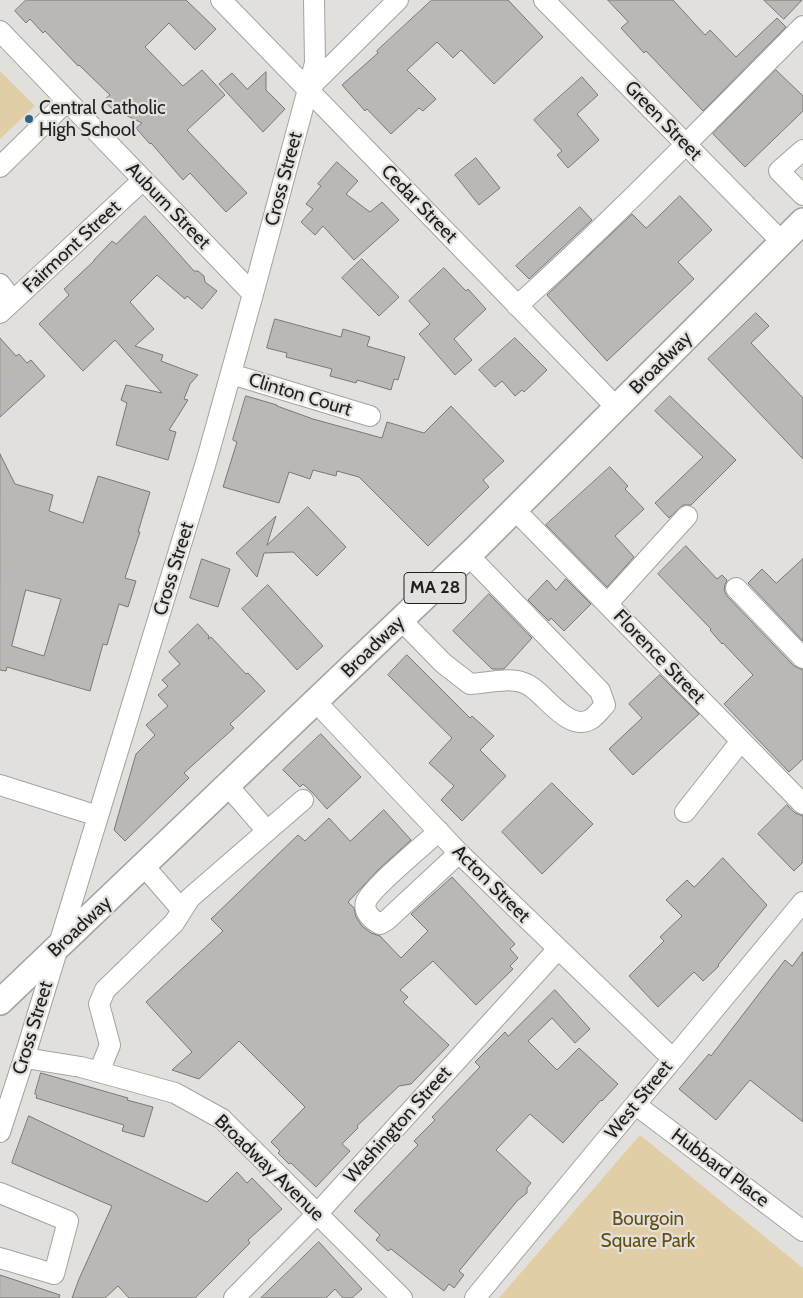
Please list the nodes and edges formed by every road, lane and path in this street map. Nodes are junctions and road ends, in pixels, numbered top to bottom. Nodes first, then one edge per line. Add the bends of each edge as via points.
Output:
1 (221, 0) edge
2 (314, 0) edge
3 (398, 0) edge
4 (544, 0) edge
5 (803, 26) edge
6 (0, 31) edge
7 (308, 90) junction
8 (67, 101) junction
9 (686, 144) junction
10 (803, 150) edge
11 (0, 167) edge
12 (143, 180) junction
13 (803, 195) edge
14 (803, 221) edge
15 (782, 242) junction
16 (0, 284) edge
17 (253, 294) junction
18 (517, 306) junction
19 (6, 307) edge
20 (231, 374) junction
21 (617, 408) junction
22 (370, 416) dead end
23 (515, 510) junction
24 (687, 516) dead end
25 (469, 556) junction
26 (736, 588) dead end
27 (607, 604) junction
28 (402, 620) junction
29 (803, 658) edge
30 (316, 702) junction
31 (741, 741) junction
32 (0, 785) edge
33 (228, 786) junction
34 (303, 800) dead end
35 (803, 804) edge
36 (685, 812) dead end
37 (98, 816) junction
38 (267, 831) junction
39 (439, 831) junction
40 (459, 853) junction
41 (144, 866) junction
42 (803, 902) edge
43 (182, 910) junction
44 (59, 947) junction
45 (558, 949) junction
46 (0, 1002) edge
47 (25, 1058) junction
48 (673, 1059) junction
49 (99, 1072) junction
50 (636, 1105) junction
51 (0, 1132) edge
52 (0, 1193) edge
53 (317, 1214) junction
54 (803, 1231) edge
55 (0, 1258) edge
56 (234, 1298) edge
57 (402, 1298) edge
58 (474, 1298) edge

1 - 7 street, Cedar Street
2 - 7 street, Cross Street via 315,63
3 - 7 street
4 - 9 street, Green Street
5 - 9 street
6 - 8 street, Auburn Street
7 - 17 street, Cross Street
7 - 18 street, Cedar Street
8 - 11 street
8 - 12 street, Auburn Street
9 - 15 street, Green Street
9 - 18 street
10 - 13 street via 779,171
12 - 17 street, Auburn Street
12 - 19 street, Fairmont Street
14 - 15 main road, Broadway / MA 28
15 - 21 main road, Broadway / MA 28
16 - 19 street
17 - 20 street, Cross Street
18 - 21 street, Cedar Street
20 - 22 street, Clinton Court
20 - 37 street, Cross Street
21 - 23 main road, Broadway / MA 28
23 - 25 main road, Broadway / MA 28
23 - 27 street, Florence Street
24 - 27 street
25 - 28 main road, Broadway / MA 28
25 - 28 street via 600,691 605,705 591,719 577,722 560,713 527,684 516,681 470,684 443,663
26 - 29 street
27 - 31 street, Florence Street
28 - 30 main road, Broadway / MA 28
30 - 33 main road, Broadway / MA 28
30 - 39 street, Acton Street
31 - 35 street, Florence Street
31 - 36 street
32 - 37 street
33 - 38 street
33 - 41 main road, Broadway / MA 28
34 - 38 street
37 - 44 street, Cross Street
38 - 43 street via 190,898
39 - 40 street, Acton Street
39 - 40 street via 366,901 372,919 380,924 387,920
40 - 45 street, Acton Street
41 - 43 street
41 - 44 main road, Broadway / MA 28
42 - 48 street, West Street
43 - 49 street via 174,923 104,990 99,1004 110,1045
44 - 46 main road, Broadway / MA 28
44 - 47 street, Cross Street
45 - 48 street, Acton Street
45 - 53 street, Washington Street
47 - 49 street, Broadway Avenue
47 - 51 street, Cross Street
48 - 50 street, West Street
49 - 53 street, Broadway Avenue via 175,1093 222,1119
50 - 54 street, Hubbard Place
50 - 58 street, West Street
52 - 55 street via 68,1221 54,1274
53 - 56 street, Washington Street
53 - 57 street, Broadway Avenue

